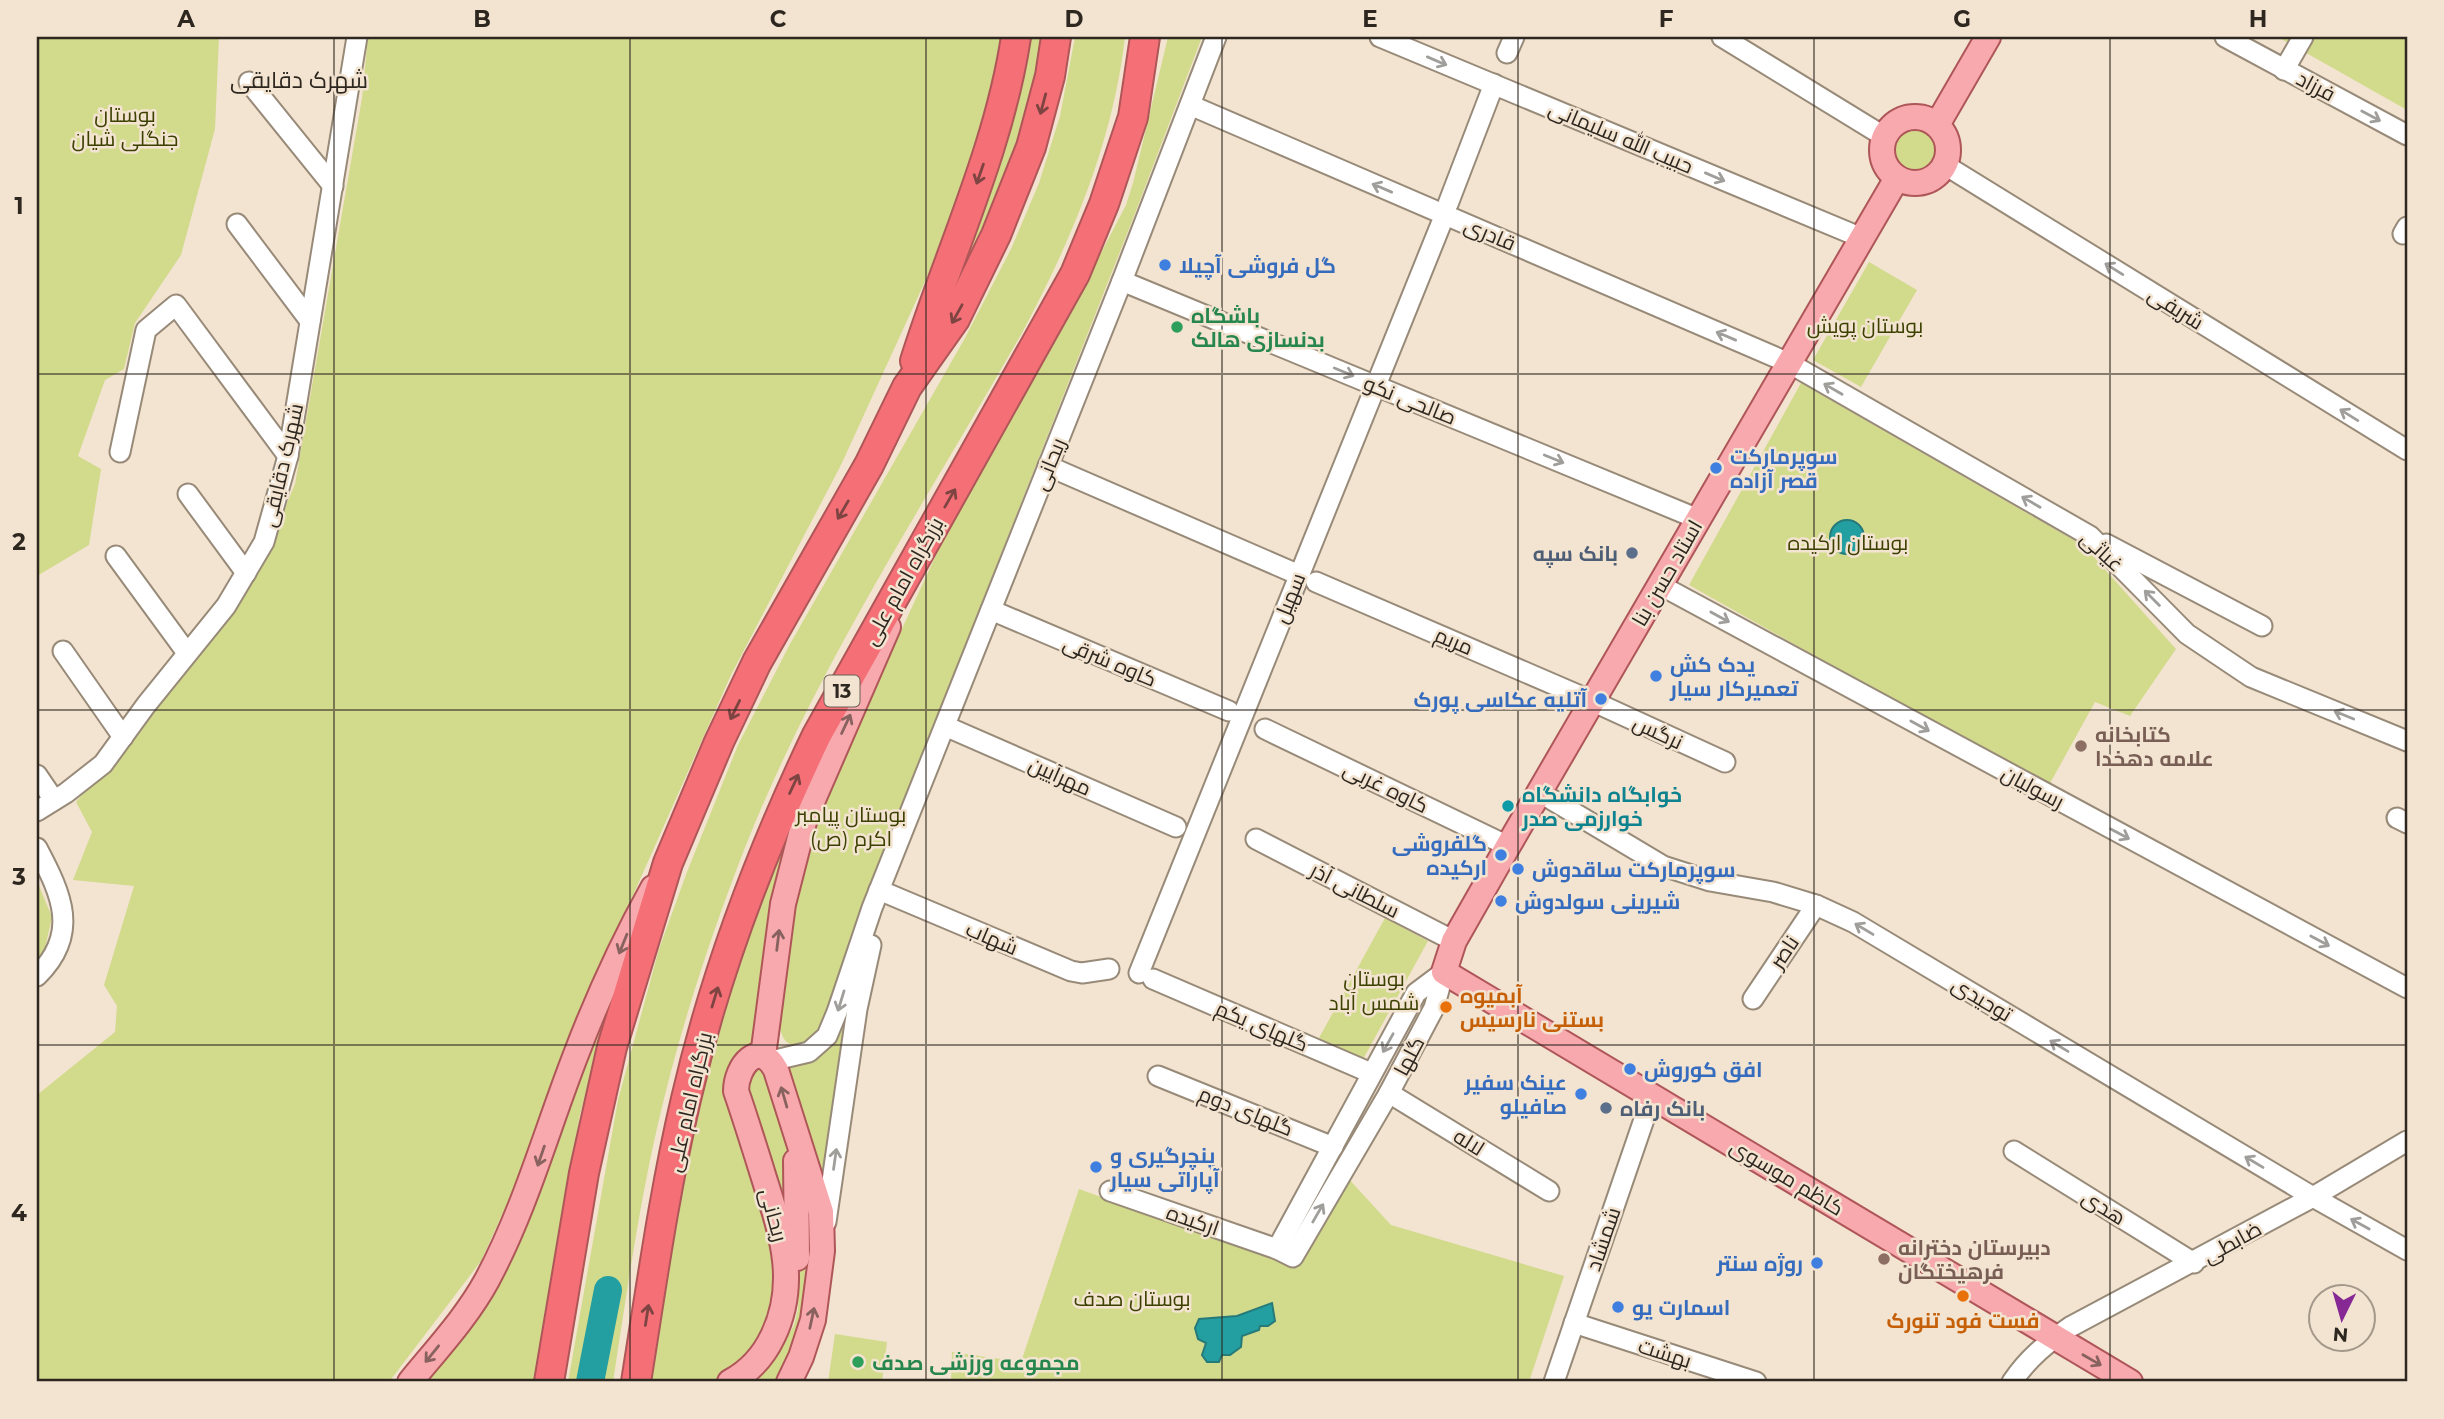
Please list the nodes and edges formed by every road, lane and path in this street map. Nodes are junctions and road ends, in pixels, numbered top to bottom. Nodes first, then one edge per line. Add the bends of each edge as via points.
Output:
1 (357, 37) edge
2 (1016, 37) edge
3 (1056, 37) edge
4 (1144, 37) edge
5 (1160, 37) edge
6 (1216, 37) edge
7 (1380, 37) edge
8 (1722, 37) edge
9 (1988, 37) edge
10 (2225, 37) edge
11 (2303, 37) edge
12 (2284, 70) junction
13 (249, 82) dead end
14 (1494, 84) junction
15 (1190, 106) junction
16 (1133, 117) junction
17 (1937, 125) junction
18 (2407, 135) edge
19 (1885, 137) junction
20 (1945, 165) junction
21 (1897, 178) junction
22 (333, 186) junction
23 (1448, 204) dead end
24 (237, 224) dead end
25 (1441, 224) dead end
26 (1862, 238) junction
27 (1122, 281) junction
28 (310, 321) junction
29 (1789, 363) junction
30 (1375, 385) junction
31 (907, 387) junction
32 (2407, 450) edge
33 (120, 452) dead end
34 (288, 456) junction
35 (1048, 466) junction
36 (188, 494) dead end
37 (1698, 519) junction
38 (2090, 536) junction
39 (920, 551) junction
40 (116, 556) dead end
41 (1290, 570) dead end
42 (246, 573) junction
43 (1316, 582) dead end
44 (1660, 585) junction
45 (991, 610) junction
46 (2262, 626) dead end
47 (63, 651) dead end
48 (187, 653) junction
49 (1592, 701) junction
50 (1229, 711) dead end
51 (945, 726) junction
52 (1265, 729) dead end
53 (123, 737) junction
54 (2407, 741) edge
55 (1725, 762) dead end
56 (37, 775) edge
57 (1539, 792) junction
58 (54, 800) junction
59 (37, 811) edge
60 (1176, 827) dead end
61 (1256, 839) dead end
62 (1508, 846) junction
63 (37, 848) edge
64 (668, 863) junction
65 (879, 890) junction
66 (1816, 905) junction
67 (1454, 941) junction
68 (1109, 969) dead end
69 (1444, 972) junction
70 (37, 976) edge
71 (1146, 976) joint
72 (2407, 988) edge
73 (1753, 999) dead end
74 (767, 1059) junction
75 (1371, 1073) junction
76 (1158, 1076) dead end
77 (1390, 1093) junction
78 (1652, 1096) junction
79 (794, 1131) junction
80 (2407, 1141) edge
81 (1333, 1147) junction
82 (2014, 1151) dead end
83 (1110, 1191) dead end
84 (1549, 1191) dead end
85 (2313, 1197) junction
86 (1277, 1249) junction
87 (2407, 1250) edge
88 (822, 1251) junction
89 (2194, 1263) junction
90 (1574, 1323) junction
91 (2054, 1338) junction
92 (410, 1382) edge
93 (549, 1382) edge
94 (636, 1382) edge
95 (730, 1382) edge
96 (747, 1382) edge
97 (789, 1382) edge
98 (1554, 1382) edge
99 (1756, 1382) edge
100 (2012, 1382) edge
101 (2130, 1382) edge

1 - 22 street, شهرک دقایقی
2 -> 31 highway via 997,122
3 -> 31 highway via 1031,147 996,235 955,319
4 - 16 highway, بزرگراه امام علی / 13
5 - 16 highway
6 - 15 street, ریحانی
7 -> 14 street, حبیب الله سلیمانی
8 - 19 street
9 - 17 main road
10 - 12 street, فرزاد
11 - 12 street
12 -> 18 street, فرزاد
13 - 22 street
14 - 23 street
14 -> 26 street, حبیب الله سلیمانی
15 - 27 street, ریحانی
29 -> 15 street, قادری
39 -> 16 highway, بزرگراه امام علی / 13 via 1075,274
17 - 19 main road via 1906,118 1896,122
17 - 20 main road via 1948,144
19 - 21 main road via 1884,161
20 - 21 main road via 1929,180
32 -> 20 street, شریفی
21 - 26 main road, استاد حسن بنا
22 - 28 street, شهرک دقایقی
24 - 28 street
25 - 30 street, سهیل
26 - 29 main road, استاد حسن بنا
27 -> 30 street, صالحی نکو
27 - 35 street, ریحانی
28 - 34 street, شهرک دقایقی
29 - 37 main road, استاد حسن بنا
38 -> 29 street, غیاثی
30 -> 37 street, صالحی نکو
30 - 71 street, سهیل
31 -> 64 highway via 869,465 757,662
33 - 34 street via 146,330 176,305
34 - 42 street, شهرک دقایقی via 264,542
35 - 41 street
35 - 45 street, ریحانی
36 - 42 street
37 - 44 main road, استاد حسن بنا
38 - 46 street
54 -> 38 street, غیاثی via 2251,677 2187,634
74 -> 39 main road via 783,904 804,818
94 -> 39 highway, بزرگراه امام علی / 13 via 686,1099 736,925 780,812 817,735
40 - 48 street
42 - 48 street, شهرک دقایقی via 226,607
43 - 49 street, مریم
44 - 49 main road, استاد حسن بنا
44 -> 72 street, رسولیان
45 - 50 street, کاوه شرقی
45 - 51 street, ریحانی
47 - 53 street
48 - 53 street, شهرک دقایقی
49 - 55 street, نرگس
49 - 57 main road, استاد حسن بنا
51 - 60 street, مهرآیین
51 - 65 street, ریحانی
52 - 62 street, کاوه غربی
53 - 58 street, شهرک دقایقی via 103,764
56 - 58 street
57 - 62 main road, استاد حسن بنا
57 - 66 street, توحیدی via 1663,866
58 - 59 street, شهرک دقایقی
61 - 67 street, سلطانی آذر
62 - 67 main road, استاد حسن بنا
63 - 70 street via 63,905 63,937 51,962
64 -> 92 main road via 626,936 575,1057 521,1208 486,1282
64 - 93 highway via 612,1046 584,1172
65 - 68 street, شهاب via 1071,971
65 -> 74 street, ریحانی via 827,1036 809,1052
88 -> 65 street, ریحانی via 856,1009 881,911
66 - 73 street, ناصر
85 -> 66 street, توحیدی via 1853,922
67 - 69 main road, استاد حسن بنا
69 -> 75 street, گلها via 1416,993
69 - 77 street, گلها via 1434,1008
69 - 78 main road, کاظم موسوی
71 - 75 street, گلهای یکم
79 -> 74 main road, ریحانی
74 - 95 main road, ریحانی via 753,1057 745,1063 736,1079 736,1091 782,1236 785,1305 769,1344 754,1365
75 - 81 street, گلها
76 - 81 street, گلهای دوم
77 - 84 street, لاله
86 -> 77 street, گلها via 1293,1257
78 - 90 street, شمشاد
78 - 91 main road, کاظم موسوی
79 - 88 main road, ریحانی via 821,1212
79 - 96 main road via 796,1299 781,1343 765,1368
80 - 85 street, ضابطی
81 - 86 street, گلها
82 - 89 street, هدی
83 - 86 street, ارکیده
87 -> 85 street, توحیدی
85 - 89 street, ضابطی
97 -> 88 main road, ریحانی via 813,1320
89 - 91 street, ضابطی
90 - 98 street, شمشاد
90 - 99 street, بهشت
91 - 100 street, ضابطی via 2028,1360
91 -> 101 main road, کاظم موسوی

